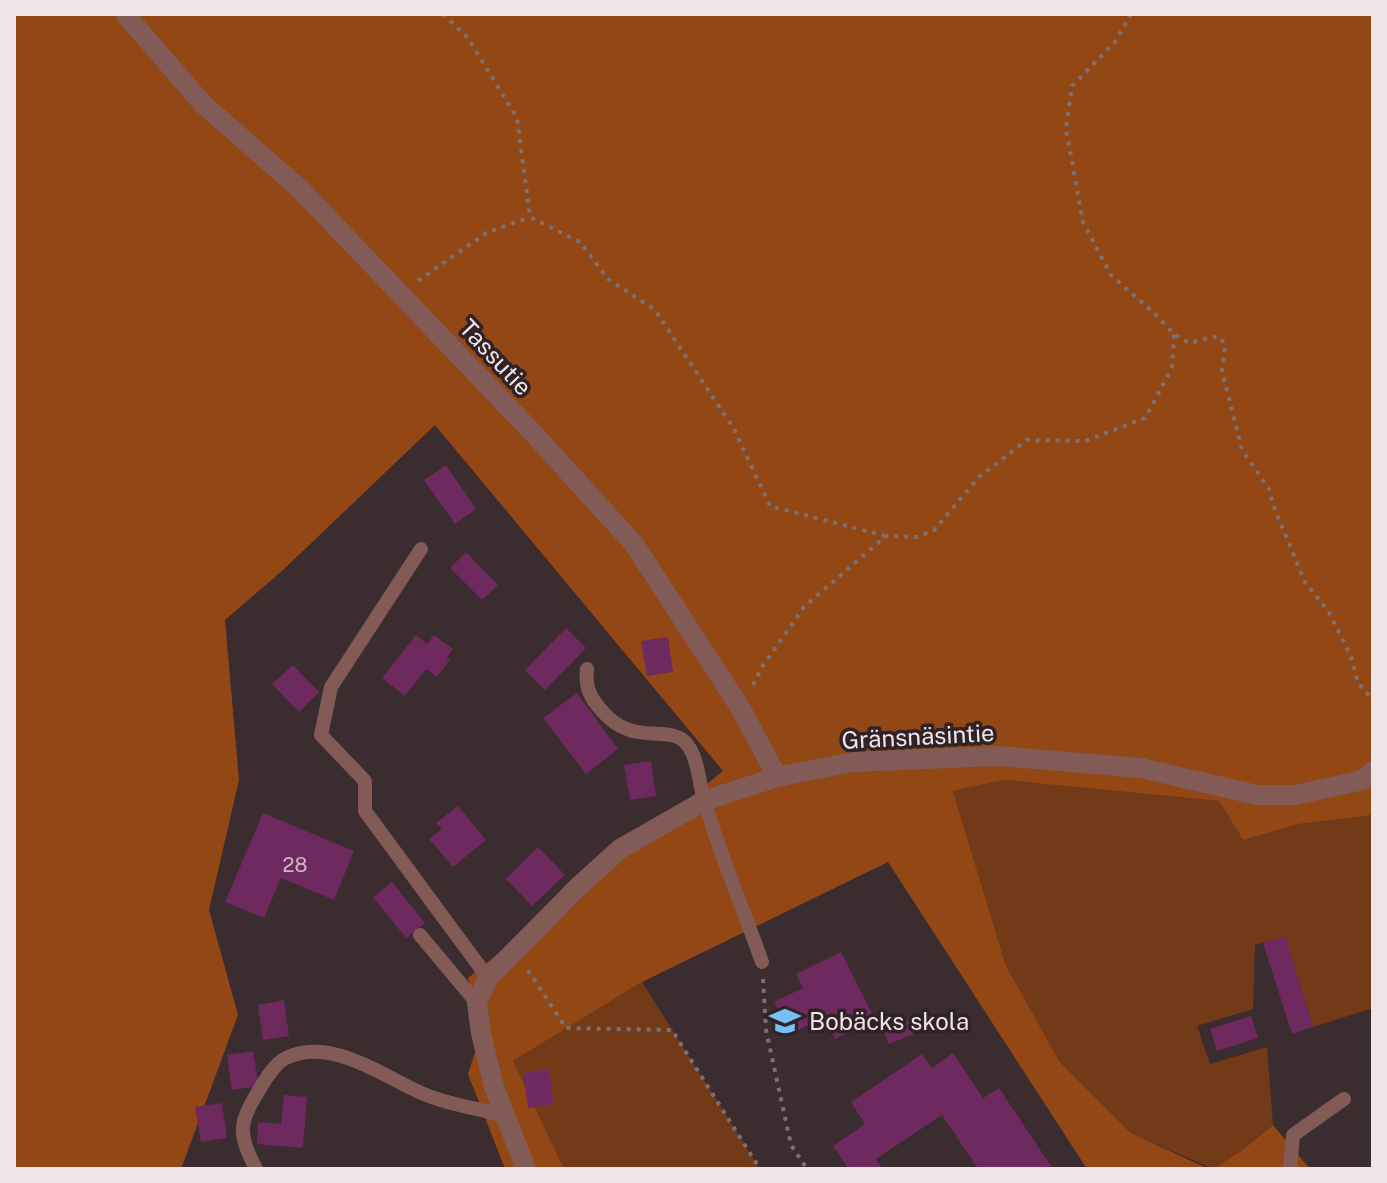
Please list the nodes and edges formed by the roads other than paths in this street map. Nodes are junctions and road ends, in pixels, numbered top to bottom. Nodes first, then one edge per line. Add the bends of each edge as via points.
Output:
1 (125, 14) edge
2 (421, 549) dead end
3 (587, 669) dead end
4 (777, 777) junction
5 (1370, 777) edge
6 (704, 801) junction
7 (420, 935) dead end
8 (762, 962) road end
9 (488, 978) junction
10 (477, 1003) junction
11 (1344, 1099) dead end
12 (505, 1116) junction
13 (256, 1169) edge
14 (526, 1169) edge
15 (1290, 1169) edge

1 - 4 street, Tassutie via 203,104 300,189 634,544 741,709
2 - 9 lane via 331,687 321,735 365,781 365,811
3 - 6 lane via 590,698 611,722 637,734 683,739 691,750
4 - 5 street, Gränsnäsintie via 853,762 999,756 1141,768 1257,795 1295,795
4 - 6 street, Gränsnäsintie
6 - 8 lane
6 - 9 street, Gränsnäsintie via 620,849
7 - 10 lane
9 - 10 street, Gränsnäsintie
10 - 12 street
11 - 15 lane via 1293,1135
12 - 13 lane via 419,1093 371,1066 309,1052 284,1058 250,1106 241,1130
12 - 14 street

